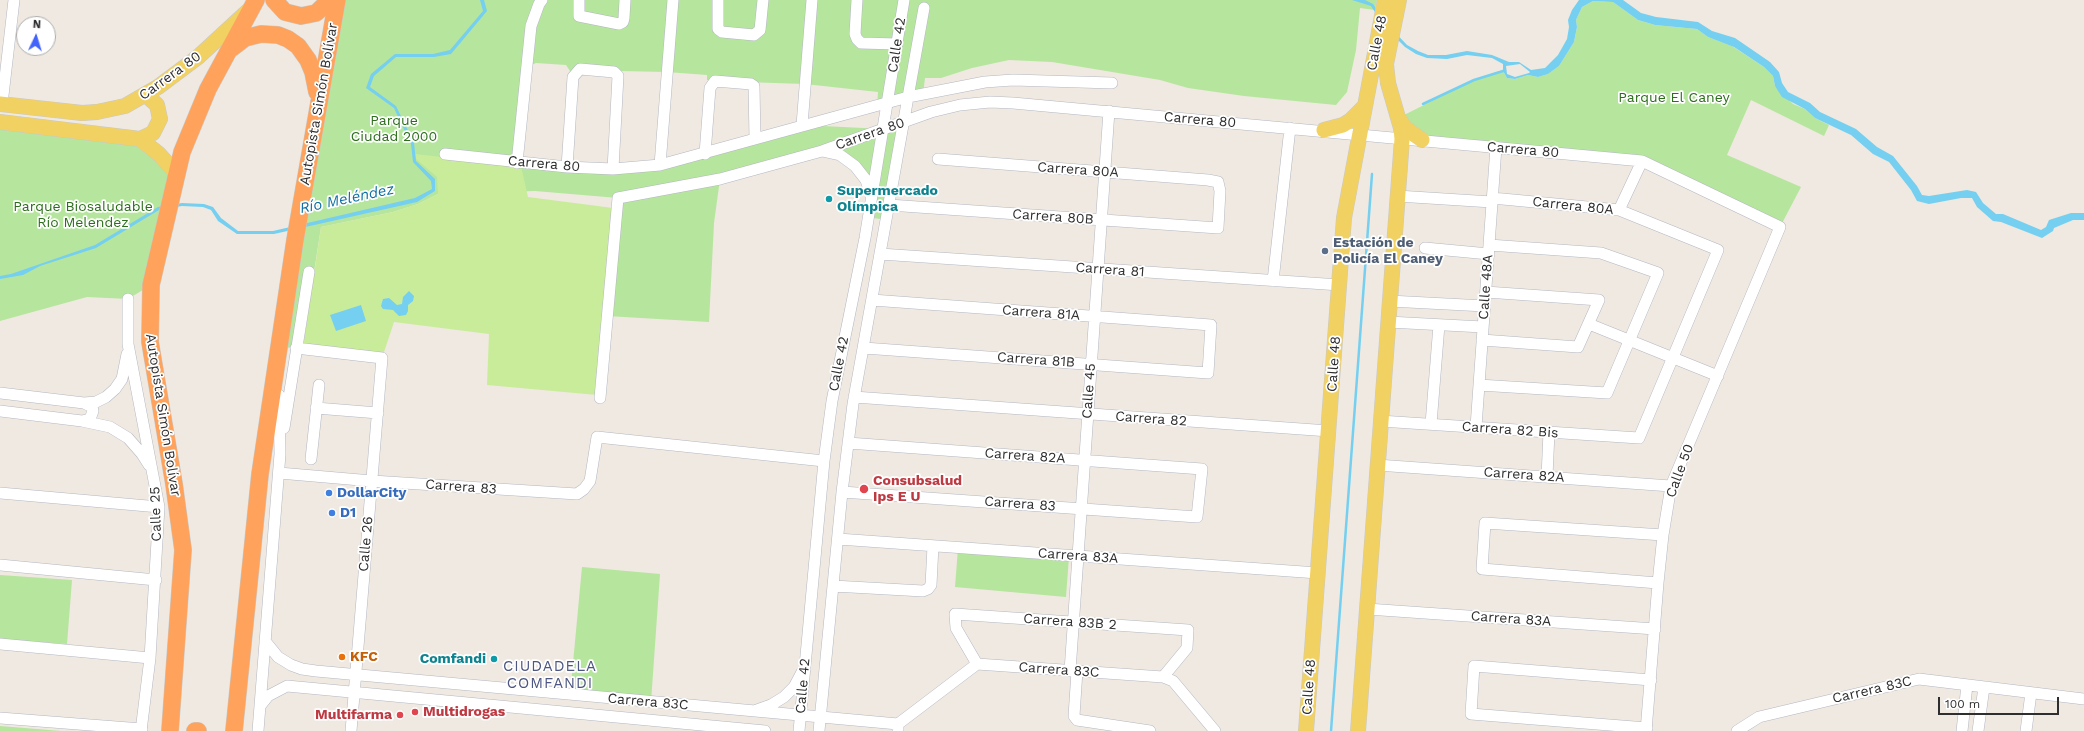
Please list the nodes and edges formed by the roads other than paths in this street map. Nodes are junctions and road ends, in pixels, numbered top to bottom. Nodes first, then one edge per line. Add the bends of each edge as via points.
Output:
1 (14, 0) edge
2 (274, 0) edge
3 (330, 0) edge
4 (337, 0) edge
5 (580, 0) edge
6 (625, 0) edge
7 (673, 0) edge
8 (718, 0) edge
9 (763, 0) edge
10 (812, 0) edge
11 (857, 0) edge
12 (904, 0) edge
13 (1385, 0) edge
14 (1399, 0) edge
15 (540, 2) edge
16 (255, 3) edge
17 (924, 8) dead end
18 (897, 44) junction
19 (223, 60) junction
20 (1380, 63) junction
21 (1112, 83) dead end
22 (146, 96) junction
23 (908, 97) junction
24 (1, 104) edge
25 (319, 104) junction
26 (888, 104) junction
27 (1366, 105) junction
28 (1109, 111) junction
29 (1398, 118) junction
30 (0, 122) edge
31 (904, 122) junction
32 (802, 126) junction
33 (1290, 128) junction
34 (884, 129) junction
35 (1324, 130) junction
36 (1360, 135) junction
37 (140, 138) junction
38 (755, 139) junction
39 (1402, 139) junction
40 (1422, 140) junction
41 (1496, 147) junction
42 (822, 151) junction
43 (445, 154) dead end
44 (705, 154) junction
45 (938, 160) dead end
46 (1642, 161) junction
47 (517, 163) junction
48 (660, 165) junction
49 (567, 167) junction
50 (613, 169) junction
51 (1105, 172) junction
52 (175, 179) junction
53 (1397, 196) junction
54 (871, 198) junction
55 (1492, 200) junction
56 (889, 206) junction
57 (1619, 210) junction
58 (1102, 220) junction
59 (1780, 227) joint
60 (1218, 228) joint
61 (1425, 248) dead end
62 (1489, 249) junction
63 (880, 254) junction
64 (1098, 269) junction
65 (309, 272) dead end
66 (1273, 281) junction
67 (1340, 285) junction
68 (1486, 292) junction
69 (128, 299) dead end
70 (872, 300) junction
71 (1389, 300) junction
72 (285, 301) junction
73 (1485, 306) junction
74 (1095, 317) junction
75 (1388, 322) junction
76 (1589, 324) junction
77 (1439, 325) junction
78 (1483, 327) junction
79 (1482, 340) junction
80 (1631, 340) junction
81 (128, 344) junction
82 (296, 348) junction
83 (864, 348) junction
84 (1674, 358) junction
85 (1091, 364) junction
86 (1208, 373) joint
87 (1718, 376) junction
88 (320, 385) dead end
89 (1479, 385) junction
90 (0, 393) edge
91 (854, 397) junction
92 (600, 398) dead end
93 (84, 403) junction
94 (316, 408) junction
95 (0, 411) edge
96 (378, 413) junction
97 (1088, 414) junction
98 (82, 421) junction
99 (1380, 421) junction
100 (1431, 424) junction
101 (1476, 427) junction
102 (1329, 431) junction
103 (1549, 432) junction
104 (848, 444) junction
105 (280, 454) junction
106 (311, 459) dead end
107 (1085, 460) junction
108 (824, 461) junction
109 (1377, 465) junction
110 (279, 472) junction
111 (153, 473) junction
112 (1547, 477) junction
113 (372, 481) junction
114 (1671, 486) junction
115 (842, 492) junction
116 (0, 493) edge
117 (159, 507) junction
118 (1081, 509) junction
119 (1197, 517) joint
120 (1663, 535) junction
121 (838, 539) junction
122 (933, 546) junction
123 (1078, 556) junction
124 (0, 565) edge
125 (1318, 573) junction
126 (156, 580) junction
127 (1658, 583) junction
128 (833, 586) junction
129 (1367, 609) junction
130 (1074, 621) junction
131 (1655, 630) junction
132 (265, 641) junction
133 (0, 644) edge
134 (150, 658) junction
135 (805, 660) junction
136 (977, 664) junction
137 (1074, 671) junction
138 (355, 675) junction
139 (1163, 677) junction
140 (1651, 680) junction
141 (1967, 685) junction
142 (1984, 687) junction
143 (354, 692) junction
144 (2031, 693) junction
145 (556, 694) junction
146 (597, 698) junction
147 (2084, 699) edge
148 (260, 706) junction
149 (553, 711) junction
150 (743, 711) junction
151 (596, 715) junction
152 (800, 716) junction
153 (821, 717) junction
154 (0, 718) edge
155 (898, 727) edge
156 (1646, 729) edge
157 (141, 730) edge
158 (170, 731) edge
159 (195, 731) edge
160 (198, 731) edge
161 (234, 731) edge
162 (258, 731) edge
163 (350, 731) edge
164 (761, 731) edge
165 (765, 731) edge
166 (799, 731) edge
167 (819, 731) edge
168 (1150, 731) edge
169 (1215, 731) edge
170 (1306, 731) edge
171 (1358, 731) edge
172 (1737, 731) edge
173 (1962, 731) edge
174 (1978, 731) edge
175 (2026, 731) edge

1 - 24 street
2 - 3 highway via 285,12 301,16 316,13
4 - 25 highway, Autopista Simón Bolívar
5 - 6 street via 579,16 619,24 622,22
7 - 48 street
8 - 9 street via 718,29 722,32 754,35 760,30
10 - 32 street
11 - 18 street via 857,39 861,42
12 - 18 street, Calle 42
13 - 20 main road, Calle 48
14 - 20 main road, Calle 48
15 - 47 street via 532,26
16 - 19 highway, Autopista Simón Bolívar
16 - 22 main road, Carrera 80 via 198,56
17 - 23 street, Calle 42
18 - 26 street, Calle 42
19 - 25 highway via 235,44 249,37 268,33 283,37 298,46 308,60 316,80
19 - 52 highway, Autopista Simón Bolívar via 199,108
20 - 27 main road, Calle 48
20 - 29 main road, Calle 48
21 - 23 street, Carrera 80 via 1013,80 985,82
22 - 24 main road, Carrera 80 via 126,106 82,114
22 - 37 main road via 157,105 160,119 153,132
23 - 26 street, Carrera 80
23 - 31 street, Calle 42
25 - 72 highway, Autopista Simón Bolívar
26 - 32 street, Carrera 80
26 - 34 street, Calle 42
27 - 35 main road via 1343,125
27 - 36 main road, Calle 48
28 - 31 street, Carrera 80 via 990,102 960,105
28 - 33 street, Carrera 80
28 - 51 street, Calle 45
29 - 39 main road, Calle 48
29 - 40 main road via 1405,128
30 - 37 main road
31 - 34 street, Carrera 80
31 - 56 street, Calle 42
32 - 38 street, Carrera 80
33 - 35 street, Carrera 80
33 - 66 street
34 - 42 street, Carrera 80
34 - 54 street, Calle 42
35 - 36 street, Carrera 80
36 - 39 street, Carrera 80
36 - 67 main road, Calle 48 via 1344,218
37 - 52 main road via 159,154
38 - 44 street, Carrera 80
38 - 44 street via 754,86 715,81 711,84
39 - 40 street, Carrera 80
39 - 53 main road, Calle 48
40 - 41 street, Carrera 80
41 - 46 street, Carrera 80
41 - 55 street, Calle 48A
42 - 54 street via 840,155 855,166 866,180
42 - 92 street, Carrera 80 via 720,180 618,198
43 - 47 street, Carrera 80
44 - 48 street, Carrera 80
45 - 51 street, Carrera 80A
46 - 57 street
46 - 59 street, Carrera 80
47 - 49 street, Carrera 80
48 - 50 street, Carrera 80
49 - 50 street, Carrera 80
49 - 50 street via 573,77 580,69 614,72 618,76
51 - 58 street, Calle 45
51 - 60 street, Carrera 80A via 1218,182
52 - 158 highway, Autopista Simón Bolívar via 151,285 150,342 183,550
53 - 55 street, Carrera 80A
53 - 71 main road, Calle 48
54 - 108 street, Calle 42 via 834,390
55 - 57 street, Carrera 80A
55 - 62 street, Calle 48A
56 - 58 street, Carrera 80B
56 - 63 street, Calle 42
57 - 84 street, Carrera 80A via 1718,250
58 - 60 street, Carrera 80B
58 - 64 street, Calle 45
59 - 87 street, Calle 50
61 - 62 street
62 - 68 street, Calle 48A
62 - 80 street via 1602,253 1658,274
63 - 64 street, Carrera 81
63 - 70 street, Calle 42
64 - 66 street, Carrera 81
64 - 74 street, Calle 45
65 - 82 street
66 - 67 street, Carrera 81
67 - 102 main road, Calle 48
68 - 73 street, Calle 48A
68 - 76 street via 1599,300
69 - 81 street, Calle 25
70 - 74 street, Carrera 81A
70 - 83 street, Calle 42
71 - 73 street
71 - 75 main road, Calle 48
72 - 105 street via 278,407
72 - 161 highway, Autopista Simón Bolívar via 260,474
73 - 78 street, Calle 48A
74 - 85 street, Calle 45
74 - 86 street, Carrera 81A via 1211,325
75 - 77 street
75 - 99 main road, Calle 48
76 - 79 street via 1578,347
76 - 80 street
77 - 78 street
77 - 100 street
78 - 79 street, Calle 48A
79 - 89 street, Calle 48A
80 - 84 street
80 - 89 street via 1607,393
81 - 93 street via 122,379 115,389 96,402
81 - 111 street, Calle 25
82 - 96 street, Calle 26 via 382,358
82 - 105 street
83 - 85 street, Carrera 81B
83 - 91 street, Calle 42
84 - 87 street
84 - 103 street, Carrera 82 Bis via 1639,438
85 - 86 street, Carrera 81B
85 - 97 street, Calle 45
87 - 114 street, Calle 50
88 - 94 street
89 - 101 street, Calle 48A
90 - 93 street
91 - 97 street, Carrera 82
91 - 104 street, Calle 42
93 - 98 street via 92,407 93,411 90,419
94 - 96 street
94 - 106 street
95 - 98 street
96 - 113 street, Calle 26
97 - 102 street, Carrera 82
97 - 107 street, Calle 45
98 - 111 street via 110,427 128,438 142,454
99 - 100 street, Carrera 82 Bis
99 - 109 main road, Calle 48
100 - 101 street, Carrera 82 Bis
101 - 103 street, Carrera 82 Bis
102 - 125 main road, Calle 48
103 - 112 street
104 - 107 street, Carrera 82A
104 - 115 street, Calle 42
105 - 110 street
107 - 118 street, Calle 45
107 - 119 street, Carrera 82A via 1202,469
108 - 113 street, Carrera 83 via 597,437 590,481 584,490 577,494
108 - 135 street, Calle 42
109 - 112 street, Carrera 82A
109 - 129 main road, Calle 48
110 - 113 street, Carrera 83
110 - 132 street
111 - 117 street, Calle 25
112 - 114 street, Carrera 82A
113 - 138 street, Calle 26
114 - 120 street, Calle 50
115 - 118 street, Carrera 83
115 - 121 street, Calle 42
116 - 117 street
117 - 126 street, Calle 25
118 - 119 street, Carrera 83
118 - 123 street, Calle 45
120 - 127 street, Calle 50
120 - 127 street via 1485,523 1482,569
121 - 122 street, Carrera 83A
121 - 128 street, Calle 42
122 - 123 street, Carrera 83A
122 - 128 street via 932,579 928,589 917,592
123 - 125 street, Carrera 83A
123 - 130 street, Calle 45
124 - 126 street
125 - 170 main road, Calle 48
126 - 134 street, Calle 25
127 - 131 street, Calle 50
128 - 153 street, Calle 42
129 - 131 street, Carrera 83A
129 - 171 main road, Calle 48
130 - 136 street, Carrera 83B 2 via 955,614 956,628
130 - 137 street, Calle 45
130 - 139 street, Carrera 83B 2 via 1188,630 1187,648
131 - 140 street, Calle 50
132 - 138 street, Carrera 83C via 278,657 302,669
132 - 148 street
133 - 134 street
134 - 157 street, Calle 25
135 - 150 street via 802,674 784,697 757,710
135 - 152 street, Calle 42
136 - 137 street, Carrera 83C
136 - 155 street, Carrera 83C
137 - 139 street, Carrera 83C
137 - 168 street, Calle 45 via 1074,716 1077,720
138 - 143 street, Calle 26
138 - 145 street, Carrera 83C
139 - 169 street via 1173,681
140 - 156 street, Calle 50
140 - 156 street via 1474,666 1471,714
141 - 142 street, Carrera 83C
141 - 172 street, Carrera 83C via 1919,680 1758,717
141 - 173 street
142 - 144 street, Carrera 83C
142 - 174 street
143 - 148 street, Carrera 83C via 287,686 268,696
143 - 149 street, Carrera 83C
143 - 163 street, Calle 26
144 - 147 street, Carrera 83C
144 - 175 street
145 - 146 street, Carrera 83C
145 - 149 street via 561,703 558,709
146 - 150 street, Carrera 83C
146 - 151 street via 590,706
148 - 162 street
149 - 151 street, Carrera 83C
150 - 152 street, Carrera 83C
151 - 164 street, Carrera 83C
152 - 153 street, Carrera 83C
152 - 166 street, Calle 42
153 - 155 street, Carrera 83C
153 - 167 street, Calle 42
154 - 157 street
159 - 160 highway
164 - 165 street, Carrera 83C

